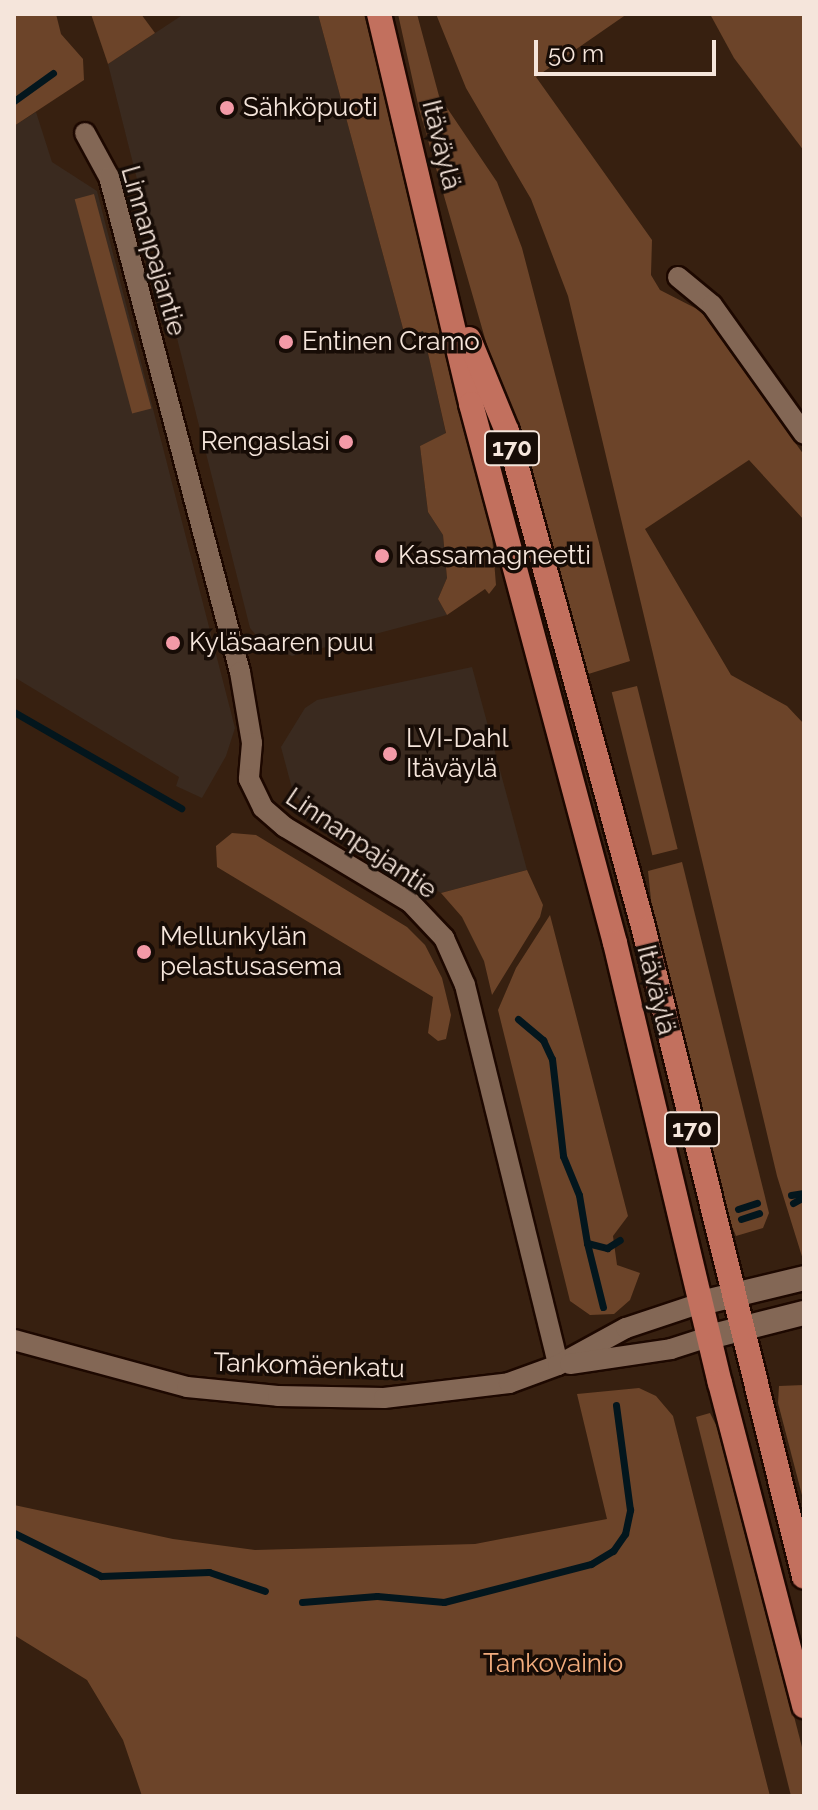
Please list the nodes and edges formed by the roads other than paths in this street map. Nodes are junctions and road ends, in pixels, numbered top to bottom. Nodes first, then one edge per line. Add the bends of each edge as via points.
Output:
1 (379, 14) edge
2 (85, 133) dead end
3 (678, 277) dead end
4 (448, 289) junction
5 (804, 434) edge
6 (804, 1278) edge
7 (731, 1295) junction
8 (701, 1303) junction
9 (804, 1313) edge
10 (739, 1329) junction
11 (709, 1337) junction
12 (14, 1340) edge
13 (558, 1365) junction
14 (804, 1577) edge
15 (804, 1706) edge

1 - 4 main road, Itäväylä / 170
2 - 13 street, Linnanpajantie via 109,177 245,692 252,743 249,779 263,808 285,827 410,902 444,938 465,985
3 - 5 street via 712,305
4 - 7 main road, Itäväylä / 170 via 507,431 644,930
4 - 8 main road, Itäväylä / 170 via 471,404 615,943
6 - 7 main road
7 - 8 main road
7 - 10 main road, Itäväylä / 170
8 - 11 main road, Itäväylä / 170
8 - 13 street, Tankomäenkatu via 626,1328
9 - 10 main road
10 - 11 main road
10 - 14 main road, Itäväylä / 170
11 - 13 street, Tankomäenkatu via 671,1349
11 - 15 main road, Itäväylä / 170
12 - 13 street, Tankomäenkatu via 187,1387 278,1396 384,1398 461,1390 509,1383

